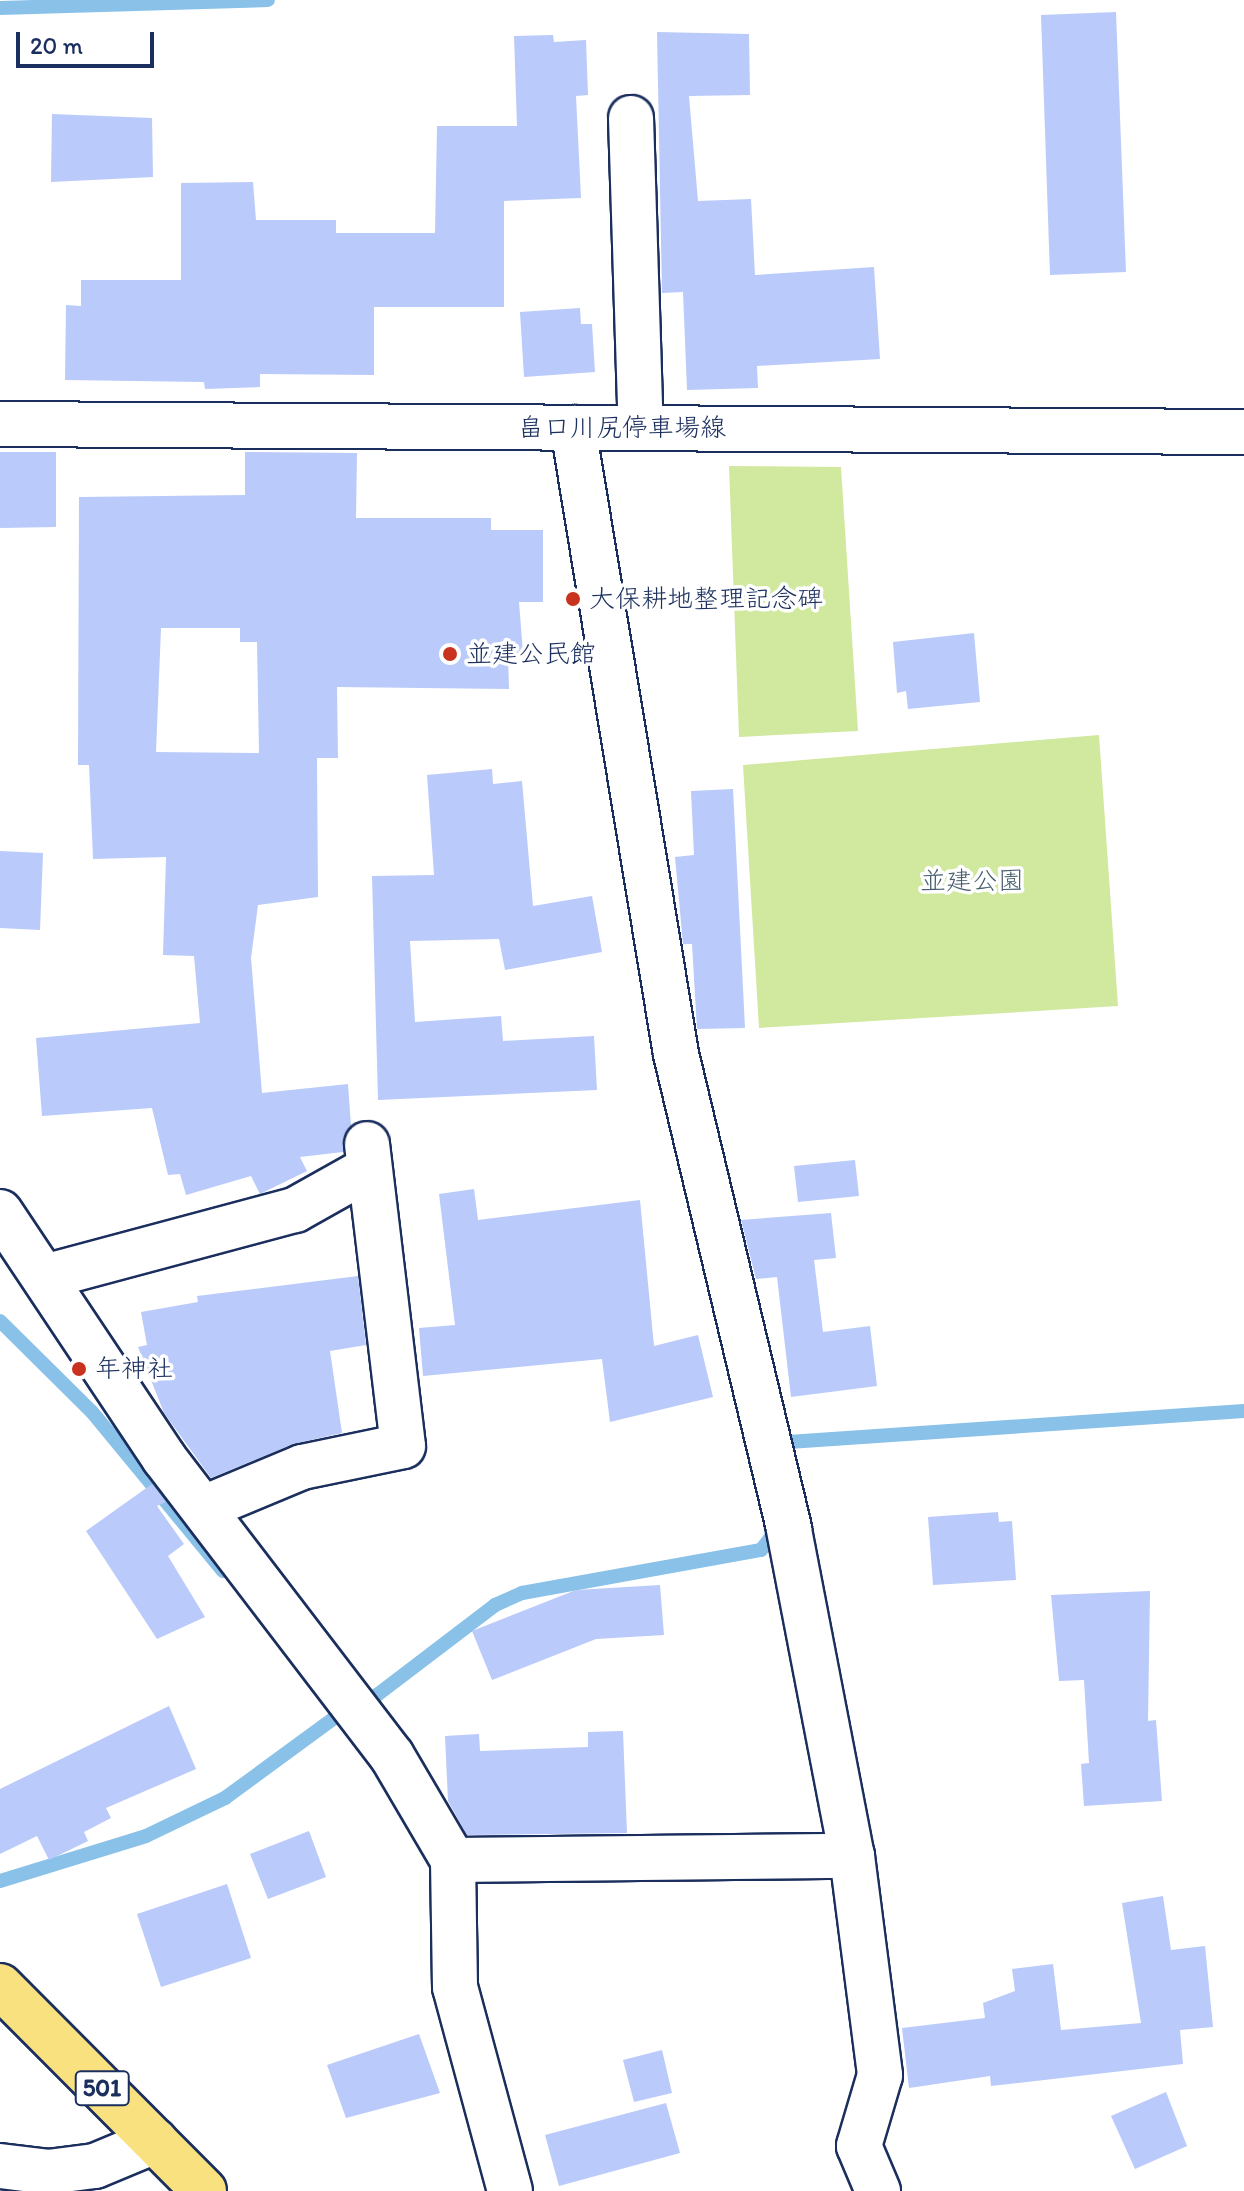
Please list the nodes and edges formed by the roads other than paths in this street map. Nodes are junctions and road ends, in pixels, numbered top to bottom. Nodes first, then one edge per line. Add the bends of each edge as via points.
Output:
1 (631, 118) dead end
2 (0, 424) edge
3 (573, 428) junction
4 (641, 428) junction
5 (1244, 432) edge
6 (0, 1212) edge
7 (48, 1276) junction
8 (206, 1507) junction
9 (852, 1856) junction
10 (453, 1860) junction
11 (0, 1986) edge
12 (155, 2141) junction
13 (0, 2166) edge
14 (204, 2191) edge
15 (510, 2191) edge
16 (878, 2191) edge

1 - 4 street
2 - 3 street, 畠口川尻停車場線
3 - 4 street, 畠口川尻停車場線
3 - 9 street via 676,1054 789,1530
4 - 5 street, 畠口川尻停車場線
6 - 7 street
7 - 8 street via 164,1458
7 - 8 street via 295,1210 368,1156 403,1446 302,1467
8 - 10 street via 392,1756
9 - 10 street
9 - 16 street via 880,2075 859,2146
10 - 15 street via 455,1987
11 - 12 highway, 501
12 - 13 street via 95,2166 48,2172
12 - 14 highway, 501

